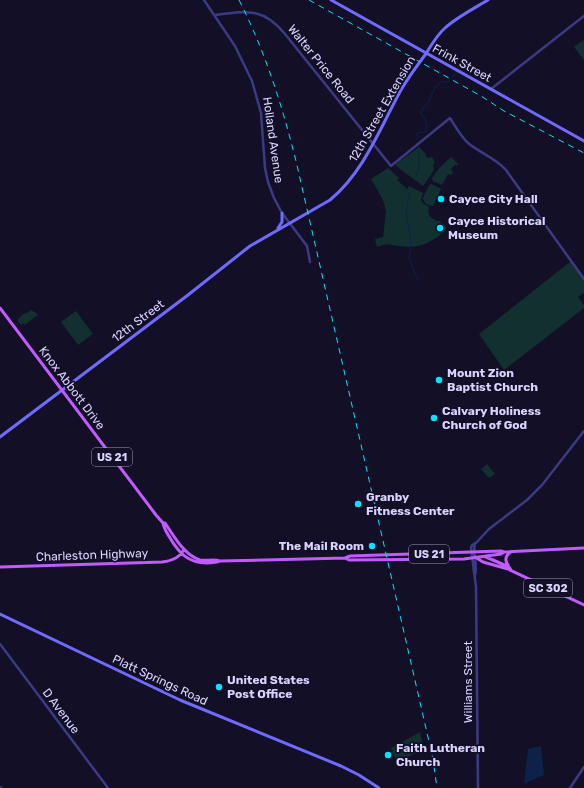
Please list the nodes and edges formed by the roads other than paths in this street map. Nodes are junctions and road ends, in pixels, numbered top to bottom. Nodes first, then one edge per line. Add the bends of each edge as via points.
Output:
1 (204, 0) edge
2 (331, 0) edge
3 (488, 0) edge
4 (215, 15) junction
5 (584, 16) edge
6 (426, 53) junction
7 (491, 89) junction
8 (584, 141) edge
9 (374, 142) junction
10 (282, 213) junction
11 (289, 223) junction
12 (278, 229) junction
13 (310, 262) dead end
14 (584, 279) edge
15 (0, 308) edge
16 (62, 390) junction
17 (584, 431) edge
18 (0, 437) edge
19 (163, 523) junction
20 (584, 548) edge
21 (184, 549) junction
22 (181, 552) junction
23 (504, 552) junction
24 (511, 552) junction
25 (473, 553) junction
26 (484, 556) junction
27 (345, 558) junction
28 (474, 559) junction
29 (220, 561) junction
30 (0, 567) edge
31 (508, 567) junction
32 (512, 571) junction
33 (584, 605) edge
34 (0, 614) edge
35 (0, 644) edge
36 (584, 767) edge
37 (108, 788) edge
38 (379, 788) edge
39 (478, 788) edge
40 (570, 788) edge

1 - 4 street, Holland Avenue
2 - 6 main road, Frink Street
3 - 6 main road, 12th Street Extension via 455,19
4 - 9 street, Walter Price Road via 249,11 273,22
4 - 10 street, Holland Avenue via 239,52 255,86 262,117 265,168 274,198
5 - 7 street
6 - 7 main road, Frink Street
6 - 9 main road, 12th Street Extension via 406,82
7 - 8 main road, Frink Street
9 - 11 main road, 12th Street Extension via 346,186 330,200
9 - 14 street, Walter Price Road via 391,166 450,118 468,143 506,170
10 - 11 street, Holland Avenue
10 - 12 main road via 282,222
11 - 12 main road, 12th Street
11 - 13 street, Holland Avenue via 307,246
12 - 16 main road, 12th Street via 230,260
15 - 16 main road, Knox Abbott Drive / US 21
16 - 18 main road, 12th Street
16 - 19 main road, Knox Abbott Drive / US 21
17 - 25 street via 542,485 472,545
19 - 21 main road, Knox Abbott Drive / US 21
19 - 22 main road, US 21 via 163,528
20 - 24 main road, US 21
21 - 22 main road
21 - 29 main road, US 21 via 202,560
22 - 29 main road, US 21 via 198,563
22 - 30 main road, Charleston Highway via 173,560 162,562
23 - 24 main road, US 21
23 - 25 main road, US 21
23 - 26 main road, US 21
24 - 31 main road via 506,560
25 - 26 main road, SC 302
25 - 27 main road, US 21
25 - 28 street, Williams Street
26 - 28 main road, US 21
26 - 31 main road, SC 302
27 - 28 main road, US 21
27 - 29 main road, US 21
28 - 32 main road, SC 302
28 - 39 street, Williams Street
31 - 32 main road, SC 302
32 - 33 main road, SC 302
34 - 38 main road, Platt Springs Road via 186,702 341,766
35 - 37 street, D Avenue
36 - 40 street

